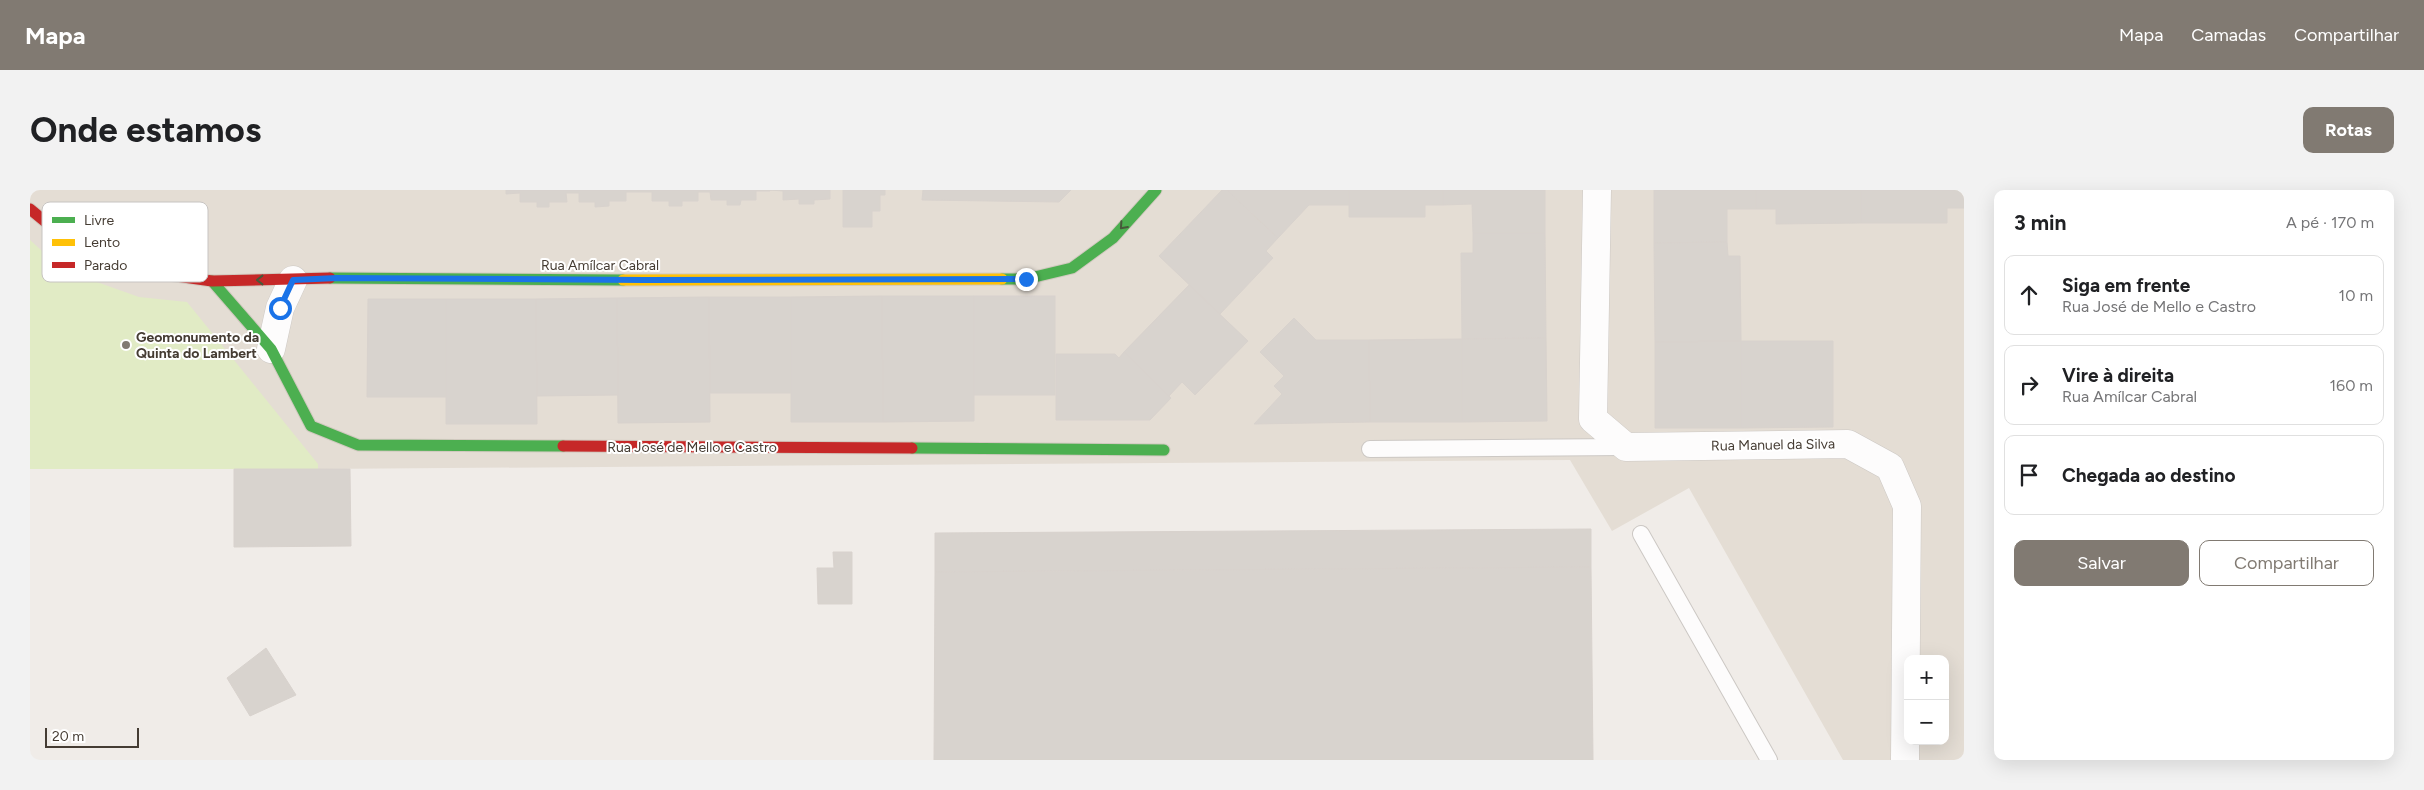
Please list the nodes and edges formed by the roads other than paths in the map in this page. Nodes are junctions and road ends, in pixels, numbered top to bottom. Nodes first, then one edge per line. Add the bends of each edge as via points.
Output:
1 (1156, 190) edge
2 (1597, 190) edge
3 (30, 209) edge
4 (42, 219) edge
5 (208, 280) edge
6 (212, 280) junction
7 (293, 280) junction
8 (271, 349) junction
9 (1626, 447) junction
10 (1370, 448) dead end
11 (1164, 450) dead end
12 (1641, 534) dead end
13 (1769, 760) edge
14 (1905, 760) edge

1 -> 7 street, Rua Amílcar Cabral via 1112,238 1072,268 1026,279
2 - 9 street via 1593,418
3 - 4 street, Rua Amílcar Cabral
5 - 6 street, Rua Amílcar Cabral
7 -> 6 street, Rua Amílcar Cabral
6 - 8 street, Rua José de Mello e Castro
7 - 8 street via 280,308
8 - 11 street, Rua José de Mello e Castro via 310,426 358,445
9 - 10 lane
9 - 14 street, Rua Manuel da Silva via 1848,444 1890,467 1907,506
12 - 13 lane

